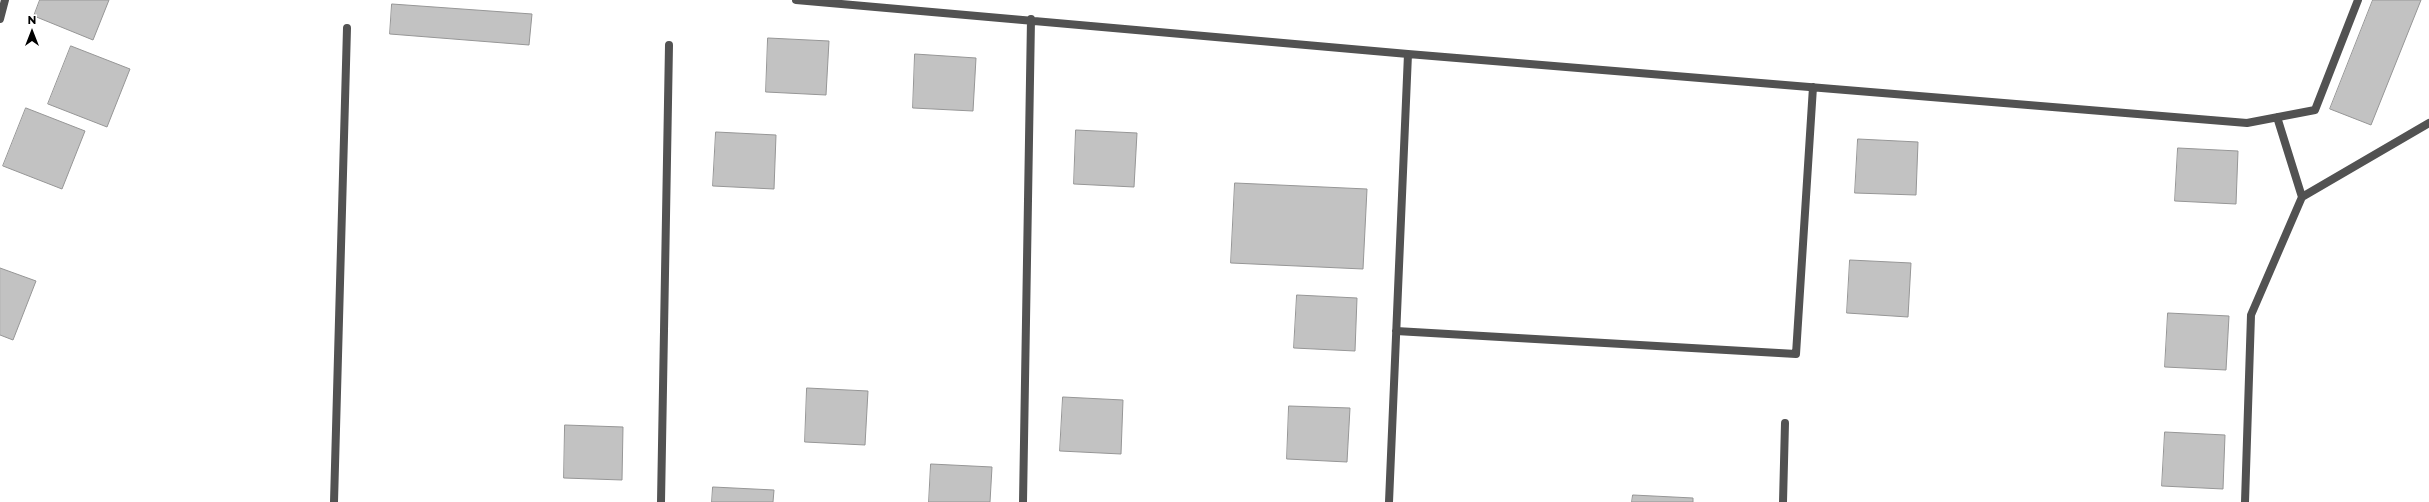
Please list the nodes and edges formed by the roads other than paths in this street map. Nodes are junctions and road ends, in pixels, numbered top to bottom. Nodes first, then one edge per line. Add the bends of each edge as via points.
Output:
1 (5, 0) edge
2 (796, 0) edge
3 (2358, 0) edge
4 (0, 19) edge
5 (1031, 19) junction
6 (347, 28) dead end
7 (669, 45) dead end
8 (1408, 54) junction
9 (1813, 87) junction
10 (2277, 117) junction
11 (2429, 123) edge
12 (2302, 197) junction
13 (1396, 331) junction
14 (1785, 423) dead end
15 (334, 502) edge
16 (661, 502) edge
17 (1023, 502) edge
18 (1389, 502) edge
19 (1783, 502) edge
20 (2245, 502) edge

1 - 4 street
2 - 5 street
3 - 10 street via 2315,110
5 - 8 street
5 - 17 street
6 - 15 street
7 - 16 street
8 - 9 street
8 - 13 street
9 - 10 street via 2247,123
9 - 13 street via 1796,354
10 - 12 street
11 - 12 street
12 - 20 street via 2251,314
13 - 18 street
14 - 19 street

